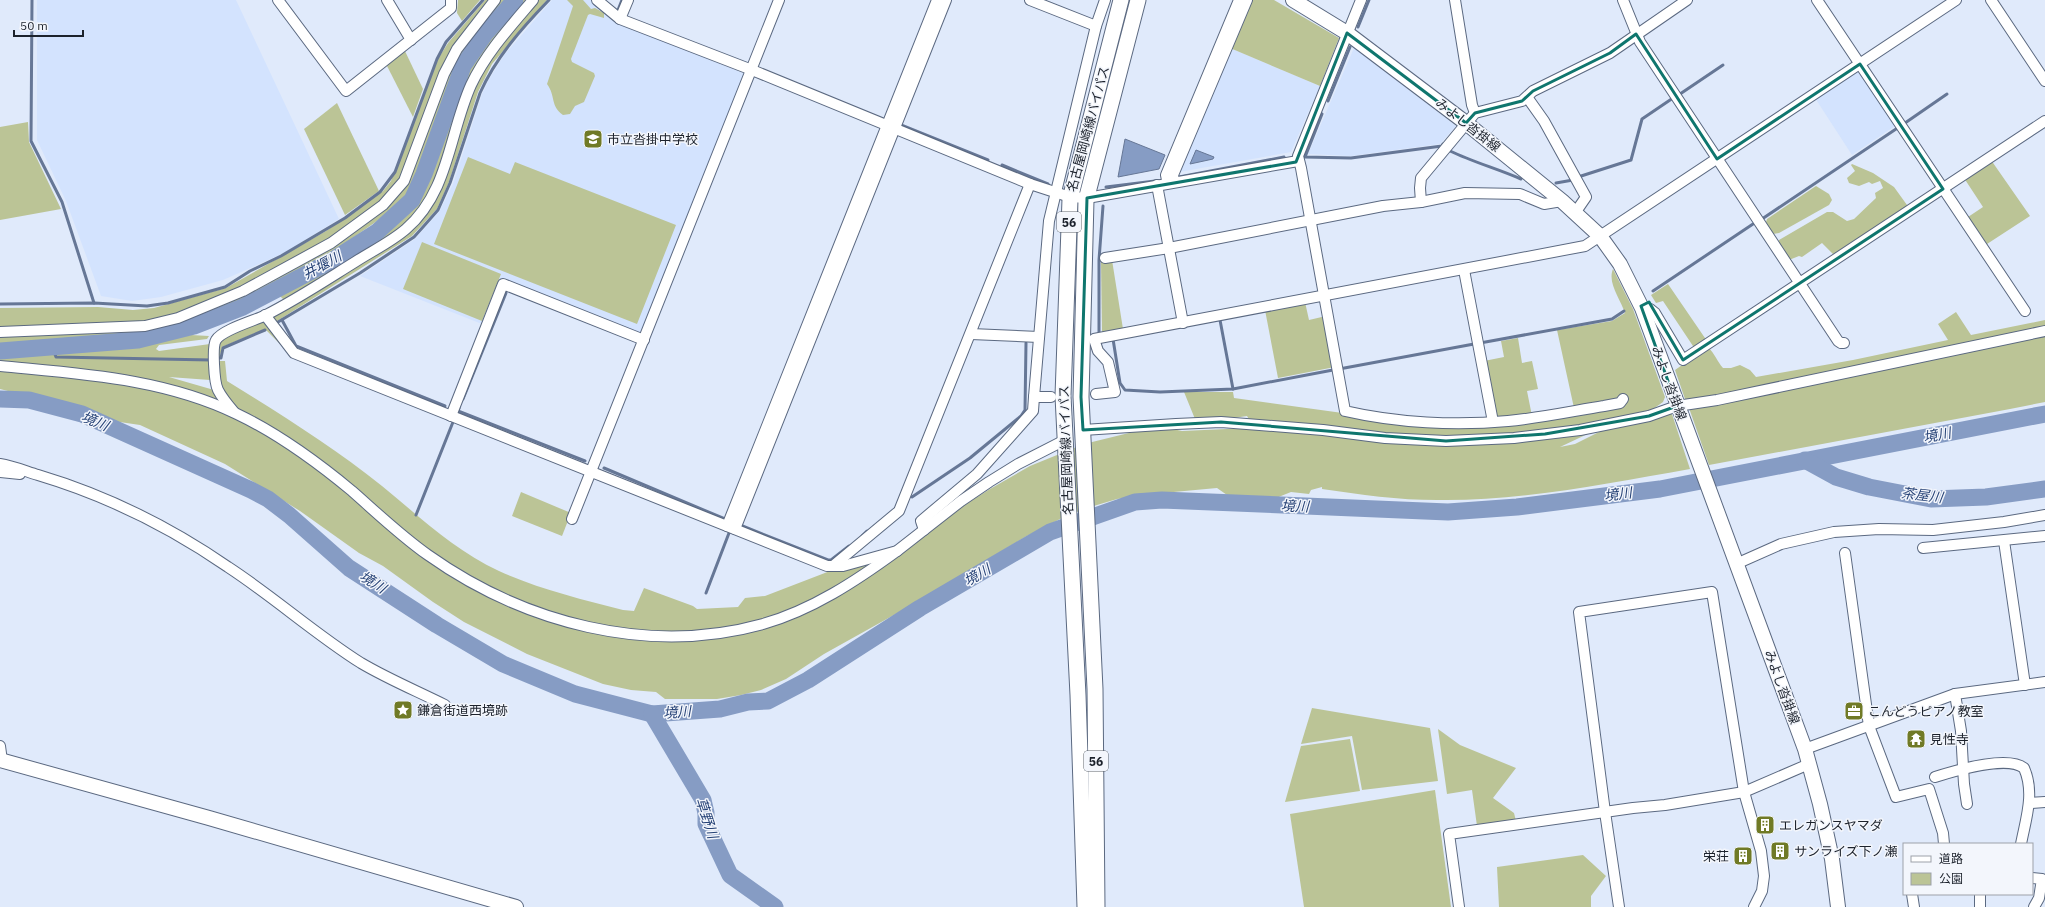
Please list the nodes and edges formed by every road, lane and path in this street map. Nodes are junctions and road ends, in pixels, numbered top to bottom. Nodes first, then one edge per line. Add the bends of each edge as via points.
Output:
1 (278, 0) edge
2 (387, 0) edge
3 (451, 0) edge
4 (495, 0) edge
5 (533, 0) edge
6 (597, 0) edge
7 (628, 0) edge
8 (779, 0) edge
9 (937, 0) edge
10 (946, 0) edge
11 (1030, 0) edge
12 (1105, 0) edge
13 (1121, 0) edge
14 (1138, 0) edge
15 (1239, 0) edge
16 (1248, 0) edge
17 (1292, 0) edge
18 (1361, 0) edge
19 (1454, 0) edge
20 (1624, 0) edge
21 (1687, 0) edge
22 (1817, 0) edge
23 (1956, 0) edge
24 (1991, 0) edge
25 (620, 19) junction
26 (1096, 26) junction
27 (1347, 33) junction
28 (1636, 34) junction
29 (411, 40) junction
30 (1860, 64) junction
31 (752, 70) junction
32 (2045, 81) edge
33 (1527, 97) junction
34 (1471, 118) junction
35 (2045, 121) edge
36 (891, 127) junction
37 (1718, 159) junction
38 (1298, 161) junction
39 (1030, 184) junction
40 (1166, 184) junction
41 (1943, 189) junction
42 (1055, 193) junction
43 (1070, 197) junction
44 (1087, 198) junction
45 (1562, 201) junction
46 (1421, 202) junction
47 (1575, 213) junction
48 (1310, 221) junction
49 (1600, 236) junction
50 (1169, 248) junction
51 (1105, 258) dead end
52 (1464, 270) junction
53 (1800, 283) junction
54 (1324, 297) junction
55 (1642, 308) junction
56 (2025, 312) dead end
57 (265, 315) junction
58 (1183, 323) junction
59 (2045, 331) edge
60 (0, 332) edge
61 (971, 334) junction
62 (1039, 336) junction
63 (644, 340) junction
64 (1844, 343) dead end
65 (0, 366) edge
66 (1096, 394) dead end
67 (1034, 397) junction
68 (1052, 397) dead end
69 (1623, 399) dead end
70 (1677, 406) junction
71 (235, 413) junction
72 (451, 416) junction
73 (1492, 422) junction
74 (1083, 430) junction
75 (1065, 445) junction
76 (0, 464) edge
77 (0, 472) edge
78 (591, 472) junction
79 (42, 476) junction
80 (2045, 515) edge
81 (572, 519) dead end
82 (731, 528) junction
83 (924, 530) junction
84 (2045, 536) edge
85 (2004, 541) junction
86 (1923, 548) dead end
87 (897, 551) junction
88 (1845, 553) dead end
89 (1734, 560) junction
90 (834, 565) junction
91 (2045, 682) edge
92 (2025, 685) junction
93 (1955, 694) junction
94 (445, 705) dead end
95 (1869, 726) junction
96 (0, 746) edge
97 (1805, 749) junction
98 (1, 760) edge
99 (1810, 764) junction
100 (1963, 768) junction
101 (1935, 778) dead end
102 (1744, 792) junction
103 (2045, 802) edge
104 (2030, 803) junction
105 (1967, 804) dead end
106 (1605, 812) junction
107 (1944, 843) edge
108 (2021, 843) edge
109 (2033, 878) edge
110 (1912, 895) edge
111 (1980, 895) edge
112 (516, 907) edge
113 (1084, 907) edge
114 (1097, 907) edge
115 (1459, 907) edge
116 (1620, 907) edge
117 (1754, 907) edge
118 (1838, 907) edge
119 (1914, 907) edge
120 (1980, 907) edge
121 (2034, 907) edge

1 - 29 street via 346,91
2 - 29 street
3 - 29 street via 451,8
4 - 60 street via 457,49 444,74 404,181 383,204 331,243 243,291 178,318 145,326
5 - 57 street via 503,34 476,76 439,184 420,216 396,236 322,283
6 - 25 street
7 - 25 street
8 - 31 street
9 - 36 street
10 - 36 street
11 - 26 street
12 - 26 street
13 - 43 main road, 名古屋岡崎線バイパス / 56
14 - 44 main road, 名古屋岡崎線バイパス / 56
15 - 40 street via 1166,175
16 - 40 street via 1173,175
17 - 27 main road, みよし沓掛線
18 - 27 street
19 - 34 street via 1472,105
20 - 28 street
21 - 28 street
22 - 30 street
23 - 30 street
24 - 32 street
25 - 31 street
26 - 42 street
27 - 34 main road, みよし沓掛線
27 - 38 street
28 - 33 street via 1610,53 1533,91
28 - 37 street
30 - 37 street
30 - 41 street
31 - 36 street
31 - 63 street
33 - 34 street
33 - 47 street via 1544,120 1586,197
34 - 45 main road, みよし沓掛線
34 - 46 street via 1421,178
35 - 41 street
36 - 39 street
36 - 82 street
37 - 49 street
37 - 53 street
38 - 40 street
38 - 48 street
39 - 42 street
39 - 61 street
40 - 44 street
40 - 50 street
41 - 53 street
41 - 56 street
42 - 43 street
42 - 62 street via 1049,221
43 - 44 street
43 - 75 main road, 名古屋岡崎線バイパス / 56 via 1063,396
44 - 74 main road, 名古屋岡崎線バイパス / 56 via 1081,397
45 - 46 street via 1544,204 1520,194 1465,193
45 - 47 main road, みよし沓掛線
46 - 48 street via 1383,206
47 - 49 main road, みよし沓掛線
48 - 50 street
48 - 54 street
49 - 52 street via 1585,246
49 - 55 main road, みよし沓掛線 via 1620,264
50 - 51 street
50 - 58 street
52 - 54 street
52 - 73 street
53 - 55 street via 1683,360 1655,313
53 - 64 street via 1838,341
54 - 58 street
54 - 73 street via 1345,411 1417,421
55 - 70 main road, みよし沓掛線
57 - 71 street via 219,336 213,345 217,388
57 - 72 street via 294,353
58 - 66 street via 1094,339 1098,351 1108,362 1115,392
59 - 70 street via 1717,400
61 - 62 street
61 - 90 street via 900,511
62 - 67 street
63 - 72 street via 503,284
63 - 78 street
65 - 71 street via 119,379 158,386 191,395
67 - 68 street
67 - 83 street via 1033,411 977,474 921,521
69 - 73 street via 1604,406
70 - 74 street via 1649,416 1580,430 1514,438 1446,441 1385,438 1221,422
70 - 89 main road, みよし沓掛線
71 - 87 street via 304,454 350,489 409,540 460,576 533,611 578,625 624,634 683,635 764,624 822,600
72 - 78 street
74 - 114 main road, 名古屋岡崎線バイパス / 56 via 1095,689
75 - 83 street via 1018,464
75 - 113 main road, 名古屋岡崎線バイパス / 56
76 - 79 street
77 - 79 street
78 - 81 street
78 - 82 street
79 - 94 street via 109,500 194,545 229,567 362,663
80 - 89 street via 1933,530 1879,529 1834,532 1781,544
82 - 90 street via 827,566
83 - 87 street
84 - 85 street
85 - 86 street
85 - 92 street
87 - 90 street via 843,566
88 - 95 street
89 - 97 main road, みよし沓掛線
91 - 92 street
92 - 93 street
93 - 95 street
93 - 100 street
95 - 97 street
95 - 107 street via 1896,796 1929,789
96 - 98 street
97 - 99 main road, みよし沓掛線
98 - 112 main road
99 - 102 street
99 - 118 main road, みよし沓掛線 via 1832,859
100 - 101 street
100 - 104 street via 2012,763 2019,765 2024,768 2029,780
100 - 105 street
102 - 106 street
102 - 106 street via 1712,592 1704,593 1579,612
102 - 117 street via 1761,851 1764,876 1762,892
103 - 104 street
104 - 108 street
106 - 115 street via 1450,834
106 - 116 street
109 - 121 street via 2042,879 2039,898
110 - 119 street
111 - 120 street

